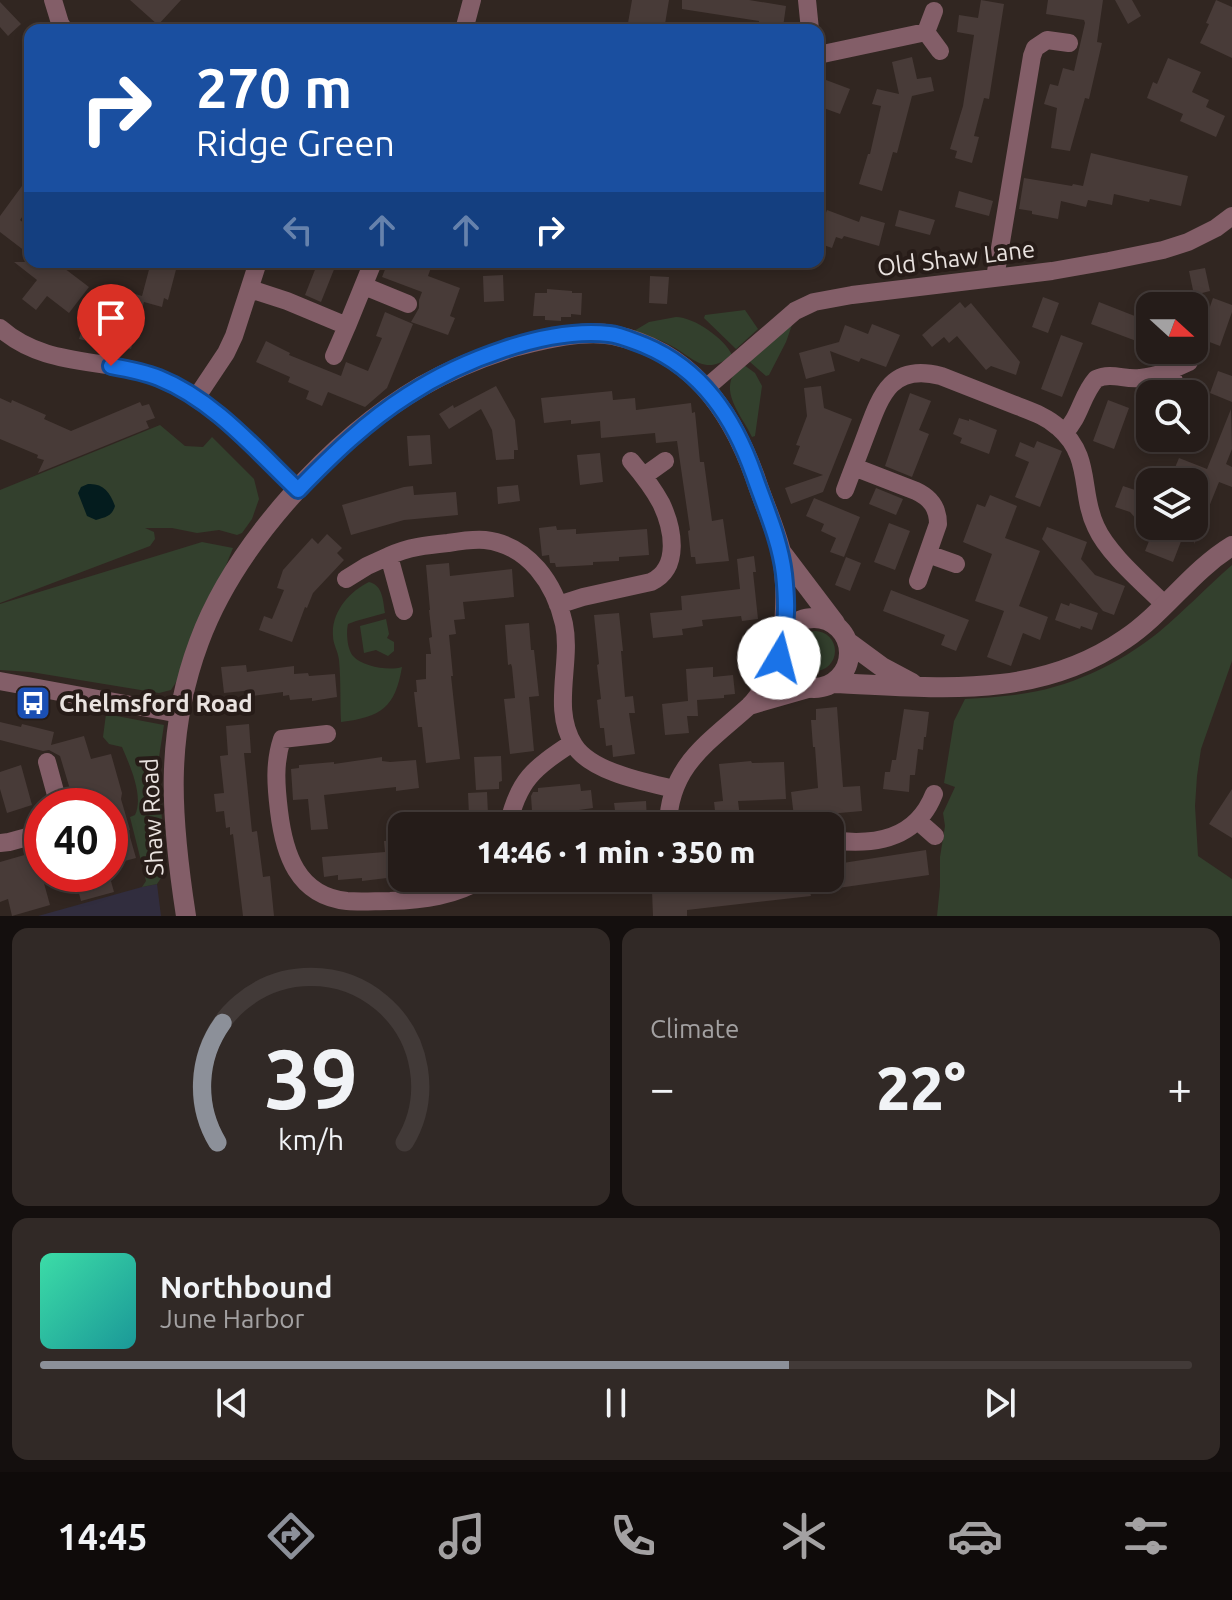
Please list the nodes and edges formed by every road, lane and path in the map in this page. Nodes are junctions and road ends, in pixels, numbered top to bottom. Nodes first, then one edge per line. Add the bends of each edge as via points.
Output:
1 (53, 0) edge
2 (472, 0) edge
3 (807, 0) edge
4 (934, 11) dead end
5 (61, 24) edge
6 (466, 24) edge
7 (809, 24) edge
8 (926, 32) junction
9 (1069, 43) dead end
10 (940, 51) dead end
11 (824, 54) edge
12 (1232, 216) edge
13 (256, 268) edge
14 (371, 268) edge
15 (995, 278) junction
16 (364, 286) junction
17 (250, 289) junction
18 (408, 304) dead end
19 (347, 326) junction
20 (0, 328) edge
21 (334, 356) dead end
22 (1184, 364) edge
23 (1170, 370) junction
24 (1174, 380) edge
25 (706, 388) junction
26 (196, 398) junction
27 (1064, 433) junction
28 (631, 461) dead end
29 (665, 461) dead end
30 (854, 467) junction
31 (644, 476) junction
32 (298, 490) junction
33 (845, 490) dead end
34 (1232, 546) edge
35 (781, 551) junction
36 (928, 554) junction
37 (389, 556) junction
38 (956, 564) dead end
39 (346, 579) dead end
40 (918, 581) dead end
41 (558, 605) junction
42 (1165, 605) junction
43 (404, 611) dead end
44 (835, 623) junction
45 (848, 642) junction
46 (781, 645) junction
47 (0, 681) edge
48 (834, 683) junction
49 (919, 686) junction
50 (811, 688) junction
51 (749, 706) junction
52 (180, 714) junction
53 (276, 720) dead end
54 (327, 734) dead end
55 (282, 739) junction
56 (572, 743) junction
57 (47, 762) dead end
58 (54, 788) edge
59 (674, 789) junction
60 (934, 794) dead end
61 (511, 812) edge
62 (669, 812) edge
63 (918, 821) junction
64 (935, 836) dead end
65 (24, 838) edge
66 (844, 842) edge
67 (0, 843) edge
68 (454, 892) edge
69 (186, 916) edge

1 - 5 street
2 - 6 street
3 - 7 street
4 - 8 street
8 - 10 street
8 - 11 street
9 - 15 street via 1047,40 1032,56
12 - 15 street, Old Shaw Lane via 1204,235 1163,250
13 - 17 street
14 - 16 street
15 - 25 street, Old Shaw Lane via 803,306
16 - 18 street
16 - 19 street
17 - 19 street
17 - 26 street via 230,345
19 - 21 street
20 - 26 street via 36,351 160,378
22 - 23 street
23 - 24 street
23 - 27 street via 1139,379 1096,379
25 - 32 street, Shaw Road via 663,354 610,334 536,341 479,359 408,395 361,429
25 - 35 street, Shaw Road via 743,446
26 - 32 street
27 - 30 street via 1029,411 941,376 917,373 897,380 883,393
27 - 42 street via 1081,461 1099,534
28 - 31 street
29 - 31 street
30 - 33 street
30 - 36 street via 923,494 933,504 938,524
31 - 41 street via 668,525 671,559 665,573 651,582
32 - 52 street, Shaw Road via 245,555 215,604
34 - 42 street
35 - 44 street, Shaw Road
35 - 46 street, Shaw Road
36 - 38 street
36 - 40 street
37 - 39 street
37 - 41 street via 430,544 497,542 535,565
37 - 43 street
41 - 56 street via 566,641 564,713
42 - 49 street via 1125,639 1052,673 1001,685
44 - 45 street
44 - 46 street via 801,619
45 - 48 street via 848,664
45 - 49 street
46 - 50 street via 786,675
46 - 51 street
47 - 52 street
48 - 49 street
48 - 50 street
50 - 51 street
51 - 59 street via 710,738
52 - 69 street, Shaw Road via 173,804
53 - 55 street
54 - 55 street
55 - 68 street via 275,771 282,837 296,870 318,890 346,901 413,900
56 - 59 street via 599,766
56 - 61 street via 522,785
57 - 58 street
59 - 62 street
60 - 63 street
63 - 64 street
63 - 66 street via 897,835
65 - 67 street

